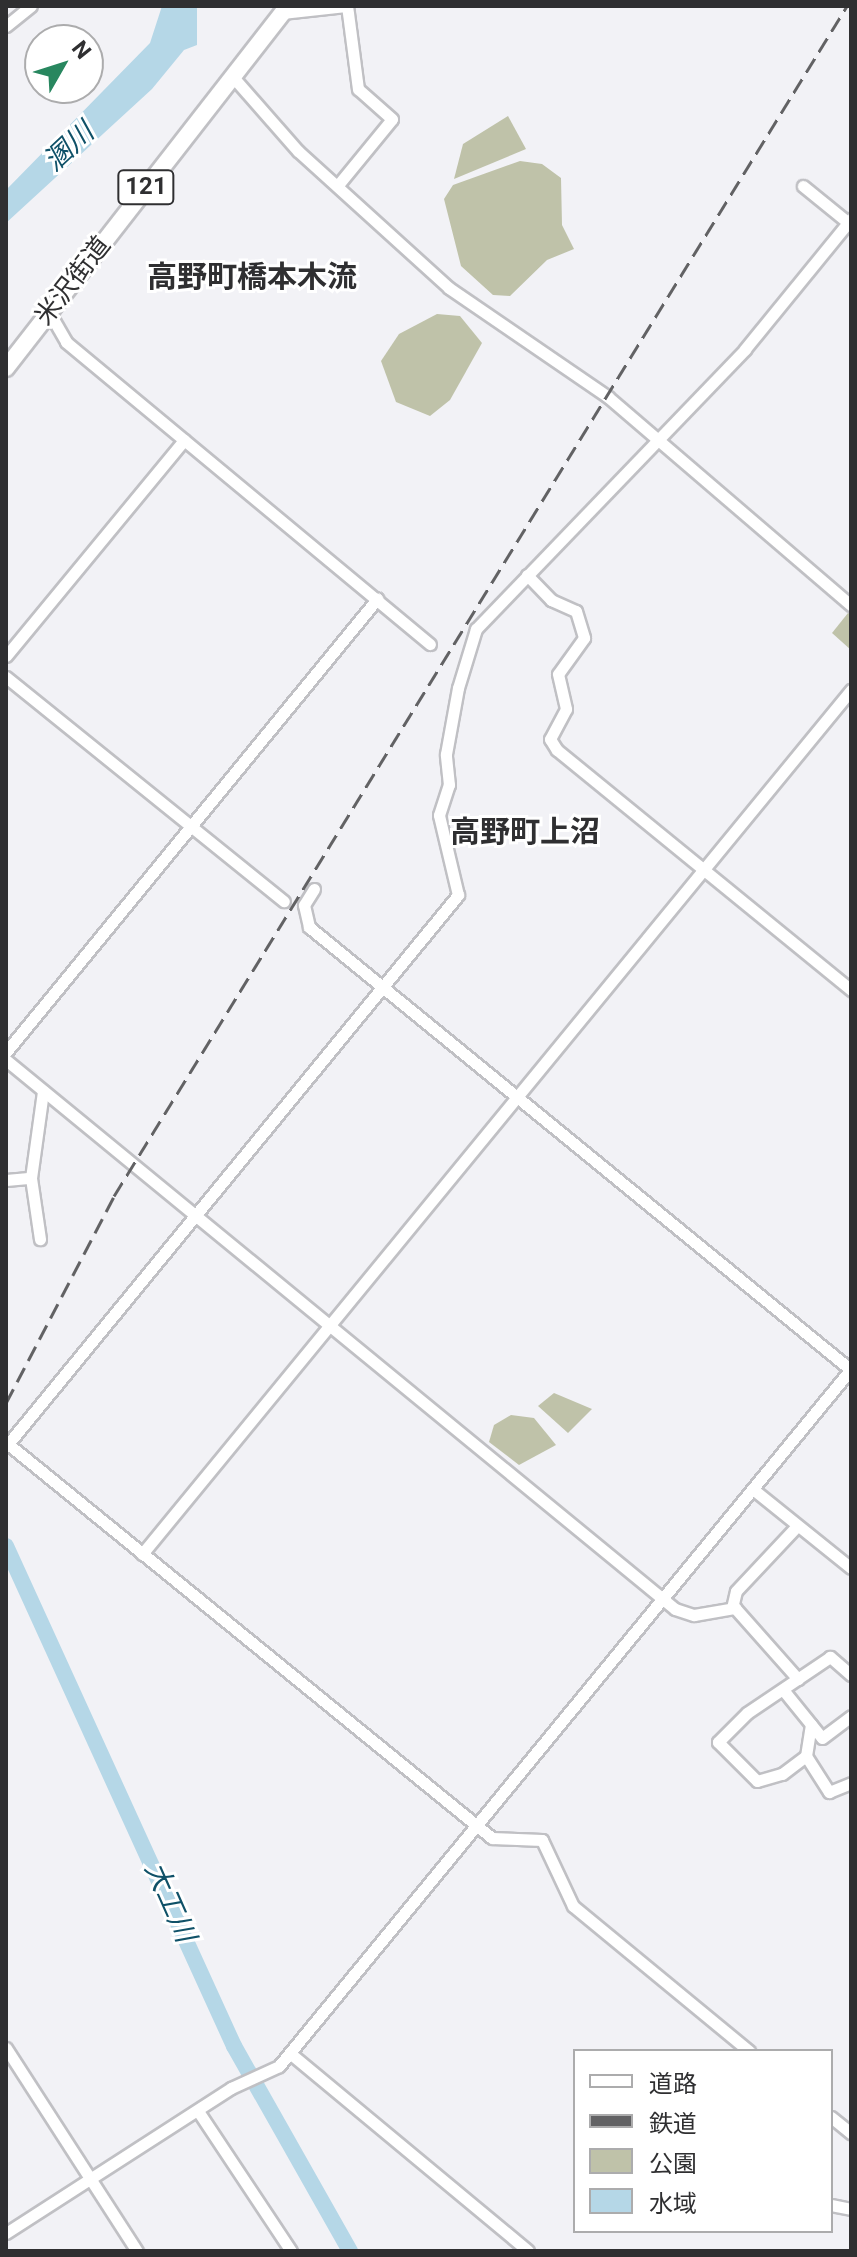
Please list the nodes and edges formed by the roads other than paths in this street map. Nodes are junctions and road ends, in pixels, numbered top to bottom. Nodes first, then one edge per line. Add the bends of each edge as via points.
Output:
1 (31, 6) edge
2 (347, 6) edge
3 (285, 10) edge
4 (6, 26) edge
5 (233, 77) junction
6 (338, 185) junction
7 (803, 186) dead end
8 (850, 222) edge
9 (49, 312) junction
10 (6, 368) edge
11 (184, 440) junction
12 (658, 440) junction
13 (527, 575) junction
14 (377, 599) junction
15 (851, 605) edge
16 (430, 644) dead end
17 (6, 656) edge
18 (6, 677) edge
19 (851, 690) edge
20 (191, 826) junction
21 (704, 868) junction
22 (314, 889) dead end
23 (284, 901) dead end
24 (383, 985) junction
25 (851, 990) edge
26 (6, 1052) edge
27 (6, 1060) edge
28 (43, 1091) junction
29 (517, 1096) junction
30 (31, 1178) junction
31 (6, 1180) edge
32 (194, 1215) junction
33 (40, 1239) dead end
34 (329, 1324) junction
35 (851, 1369) edge
36 (754, 1490) junction
37 (797, 1526) junction
38 (142, 1554) junction
39 (851, 1568) edge
40 (664, 1599) junction
41 (732, 1608) junction
42 (851, 1675) edge
43 (798, 1679) junction
44 (784, 1691) junction
45 (851, 1716) edge
46 (811, 1724) junction
47 (806, 1756) junction
48 (851, 1783) edge
49 (478, 1826) junction
50 (6, 2048) edge
51 (747, 2049) edge
52 (291, 2054) junction
53 (198, 2111) junction
54 (833, 2119) edge
55 (851, 2133) edge
56 (91, 2179) junction
57 (6, 2233) edge
58 (137, 2251) edge
59 (291, 2251) edge
60 (528, 2251) edge

1 - 4 street
2 - 3 street
2 - 6 street via 358,89 392,119
3 - 5 highway, 米沢街道 / 121
5 - 6 street
5 - 9 highway, 米沢街道 / 121
6 - 12 street via 449,288
7 - 8 street
8 - 12 street via 745,349
9 - 10 highway, 米沢街道 / 121
9 - 11 street via 66,342
11 - 14 street
11 - 17 street
12 - 13 street
12 - 15 street
13 - 21 street via 551,600 576,611 584,638 558,674 565,719 550,739
13 - 24 street via 476,629 458,688 439,815 458,895
14 - 16 street
14 - 20 street
18 - 20 street
19 - 21 street
20 - 23 street
20 - 26 street
21 - 25 street
21 - 29 street
22 - 24 street via 304,905 309,927
24 - 29 street
24 - 32 street
27 - 28 street
28 - 30 street
28 - 32 street
29 - 34 street
29 - 35 street
30 - 31 street
30 - 33 street
32 - 34 street
32 - 38 street via 8,1444
34 - 38 street
34 - 40 street
35 - 36 street
36 - 37 street
36 - 40 street
37 - 39 street
37 - 41 street via 736,1591
38 - 49 street
40 - 41 street via 694,1615
40 - 49 street
41 - 43 street
42 - 43 street via 830,1657
43 - 44 street
44 - 46 street
44 - 47 street via 747,1713 719,1745 757,1781 782,1774
45 - 46 street via 827,1738
46 - 47 street
47 - 48 street via 829,1792
49 - 51 street via 499,1842 542,1840 571,1903
49 - 52 street
50 - 56 street
52 - 53 street
52 - 60 street
53 - 56 street
53 - 59 street
54 - 55 street
56 - 57 street
56 - 58 street

